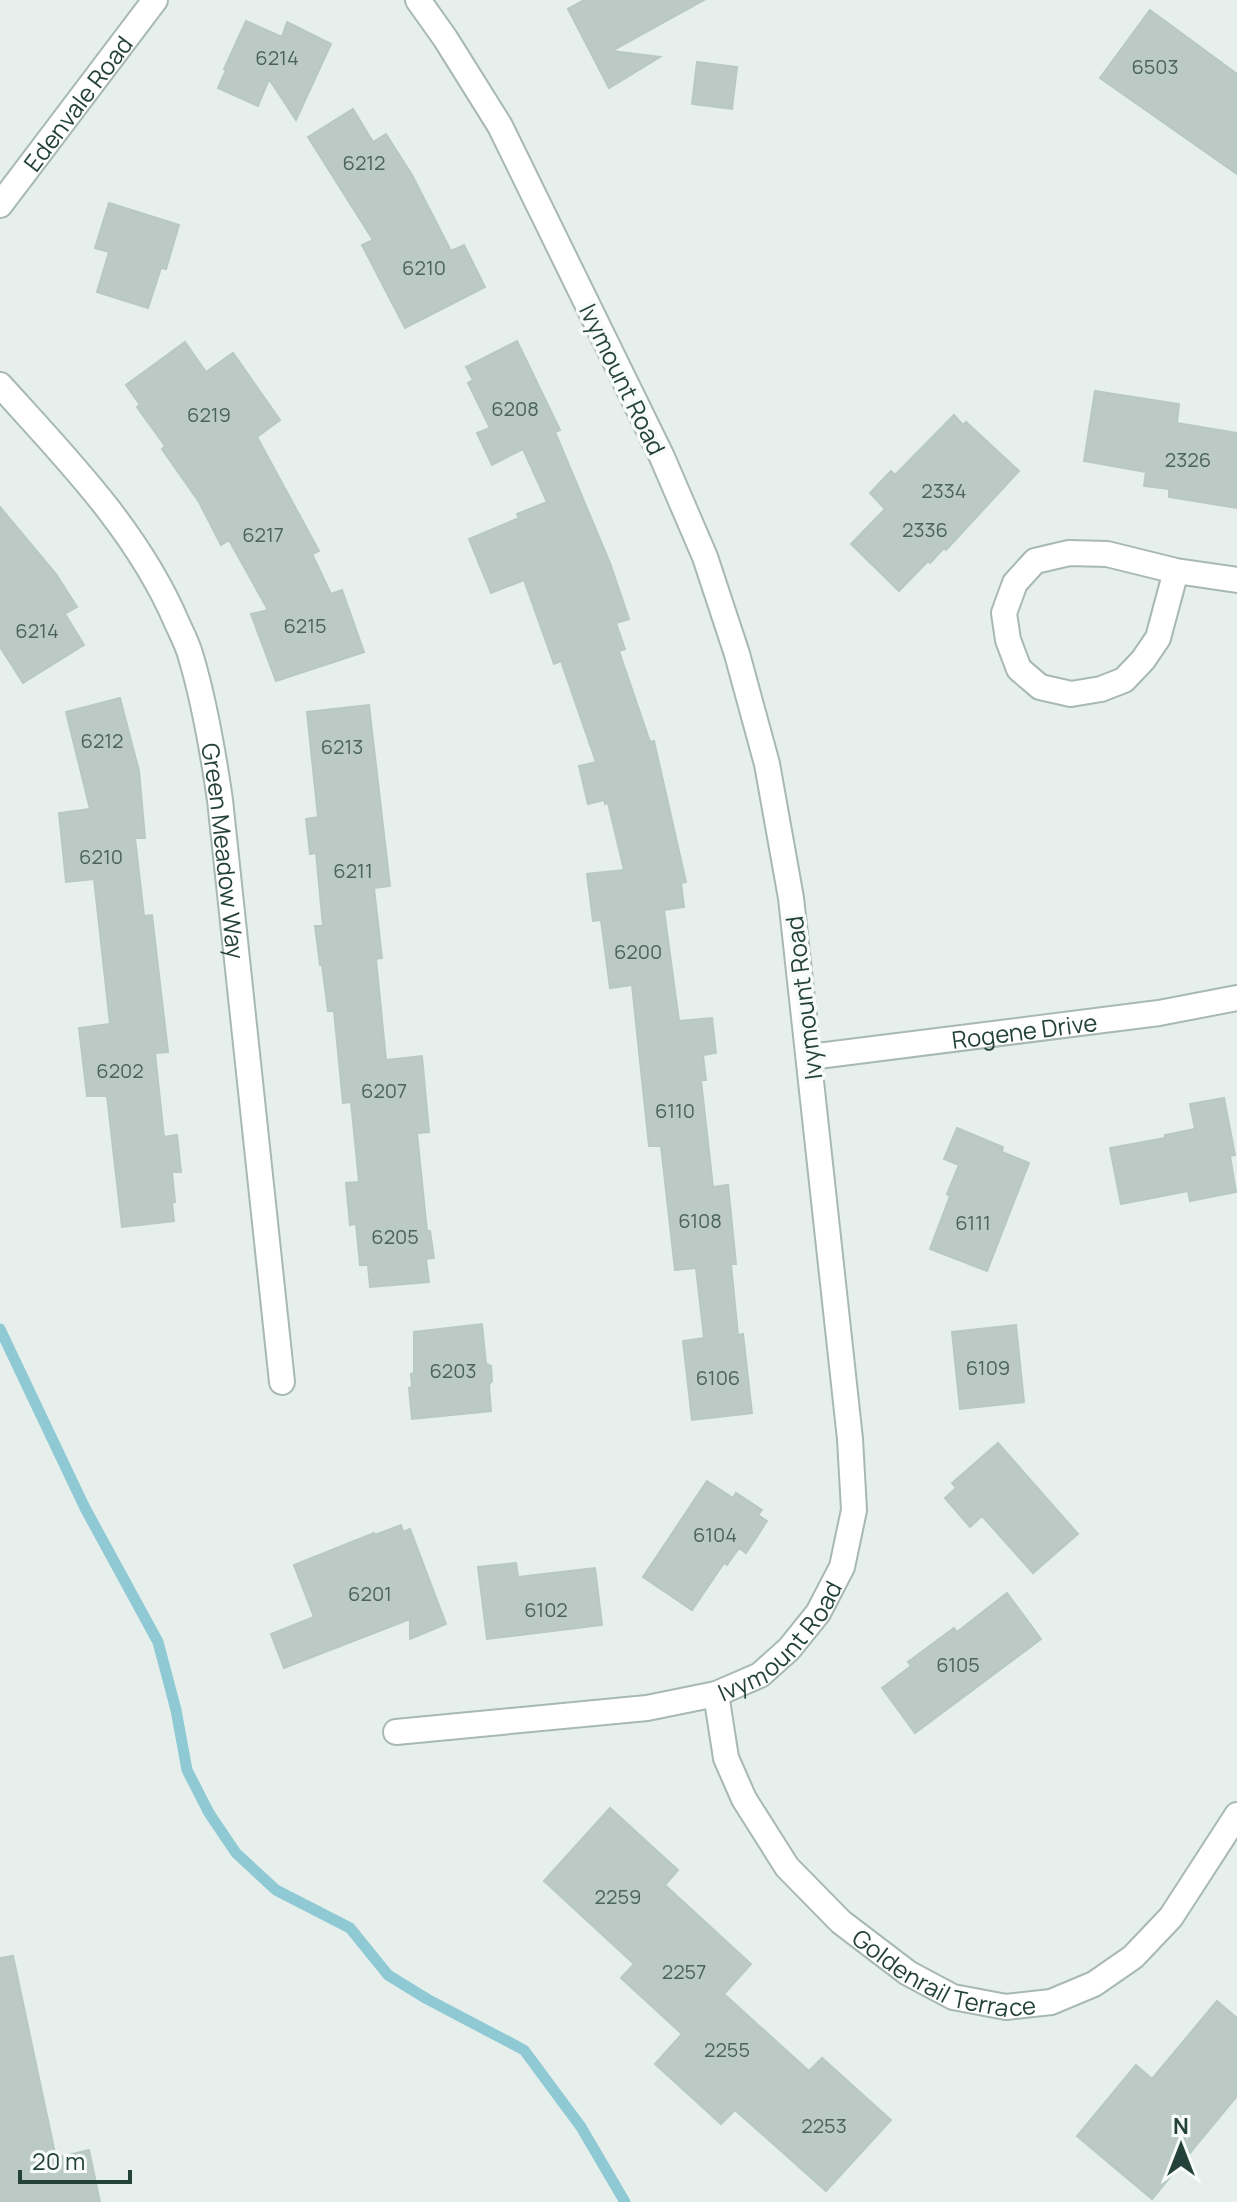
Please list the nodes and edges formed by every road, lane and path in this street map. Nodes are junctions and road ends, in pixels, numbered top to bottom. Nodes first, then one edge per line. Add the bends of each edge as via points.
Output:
1 (155, 0) edge
2 (418, 0) edge
3 (0, 205) edge
4 (0, 385) edge
5 (1176, 571) junction
6 (1237, 580) edge
7 (1237, 998) edge
8 (810, 1057) junction
9 (282, 1382) dead end
10 (716, 1694) junction
11 (396, 1732) dead end
12 (1237, 1815) edge

1 - 3 street, Edenvale Road
2 - 8 street, Ivymount Road via 500,126 662,457 705,557 767,764 791,898
4 - 9 street, Green Meadow Way via 136,545 191,654 220,800
5 - 5 street via 1158,638 1124,680 1071,694 1040,687 1019,669 1004,613 1015,583 1035,561 1069,553 1107,554
5 - 6 street
7 - 8 street, Rogene Drive via 1159,1013
8 - 10 street, Ivymount Road via 854,1510 842,1567 818,1613 760,1675
10 - 11 street, Ivymount Road via 647,1708
10 - 12 street, Goldenrail Terrace via 726,1758 744,1799 787,1867 841,1922 908,1973 953,1997 1006,2007 1051,2002 1094,1984 1133,1957 1171,1917

